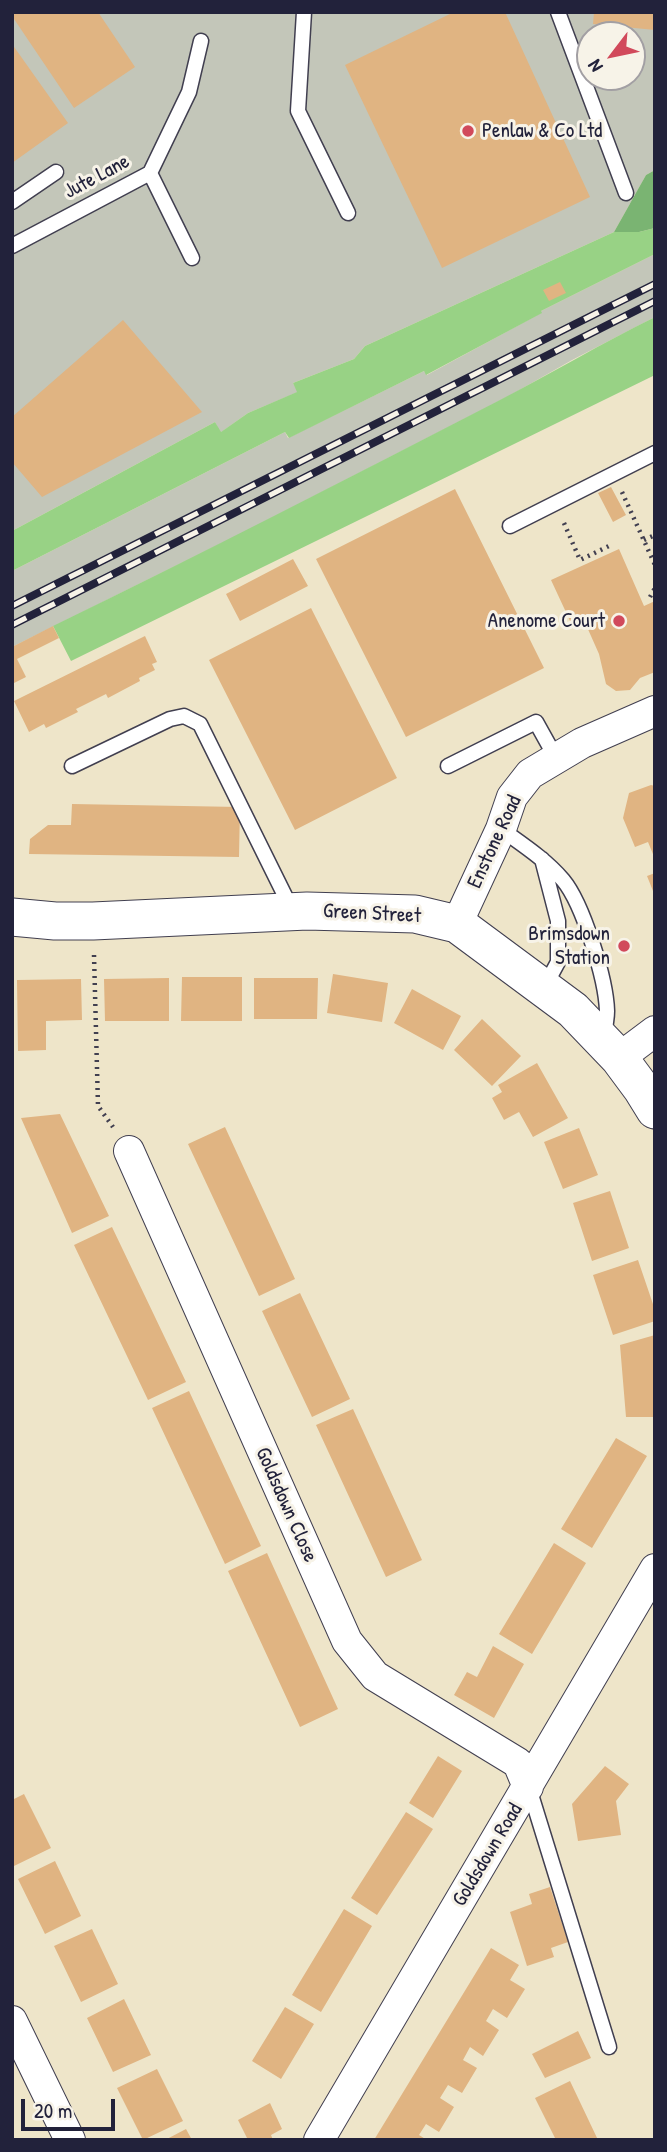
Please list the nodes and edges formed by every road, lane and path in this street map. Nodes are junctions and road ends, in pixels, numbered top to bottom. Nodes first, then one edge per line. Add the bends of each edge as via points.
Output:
1 (304, 12) edge
2 (558, 12) edge
3 (201, 41) dead end
4 (55, 172) dead end
5 (150, 173) junction
6 (626, 193) dead end
7 (12, 202) edge
8 (348, 212) dead end
9 (12, 246) edge
10 (192, 258) dead end
11 (655, 453) edge
12 (614, 473) junction
13 (555, 503) junction
14 (510, 526) dead end
15 (655, 535) edge
16 (644, 540) junction
17 (609, 546) dead end
18 (655, 565) edge
19 (655, 588) edge
20 (650, 597) dead end
21 (655, 711) edge
22 (556, 758) junction
23 (72, 765) dead end
24 (448, 766) dead end
25 (501, 829) junction
26 (542, 858) junction
27 (292, 912) junction
28 (12, 916) edge
29 (93, 920) junction
30 (457, 924) junction
31 (544, 988) junction
32 (655, 1031) edge
33 (611, 1049) junction
34 (655, 1110) edge
35 (129, 1151) joint
36 (655, 1569) edge
37 (528, 1787) junction
38 (12, 2021) edge
39 (609, 2047) dead end
40 (70, 2140) edge
41 (319, 2140) edge

1 - 8 lane via 298,111
2 - 6 lane
3 - 5 lane, Jute Lane via 189,92
4 - 7 lane
5 - 9 lane, Jute Lane
5 - 10 lane
11 - 12 lane
12 - 13 lane
12 - 16 path
13 - 14 lane
13 - 17 path via 580,560
15 - 16 path
16 - 18 path
19 - 20 path
21 - 22 street, Enstone Road
22 - 24 lane via 536,722
22 - 25 street, Enstone Road via 530,774 512,797
23 - 27 lane via 170,719 184,716 200,724
25 - 26 lane
25 - 30 street, Enstone Road
26 - 31 lane via 558,921 558,962
26 - 33 lane via 565,882 592,943 602,977
27 - 29 street, Green Street
27 - 30 street, Green Street via 415,914
28 - 29 street, Green Street
29 - 35 path via 99,1106
30 - 31 street, Green Street
31 - 33 street, Green Street
32 - 33 street
33 - 34 street, Green Street
35 - 37 street, Goldsdown Close via 347,1641 375,1676 518,1763
36 - 37 street, Goldsdown Road
37 - 39 lane
37 - 41 street, Goldsdown Road
38 - 40 street

